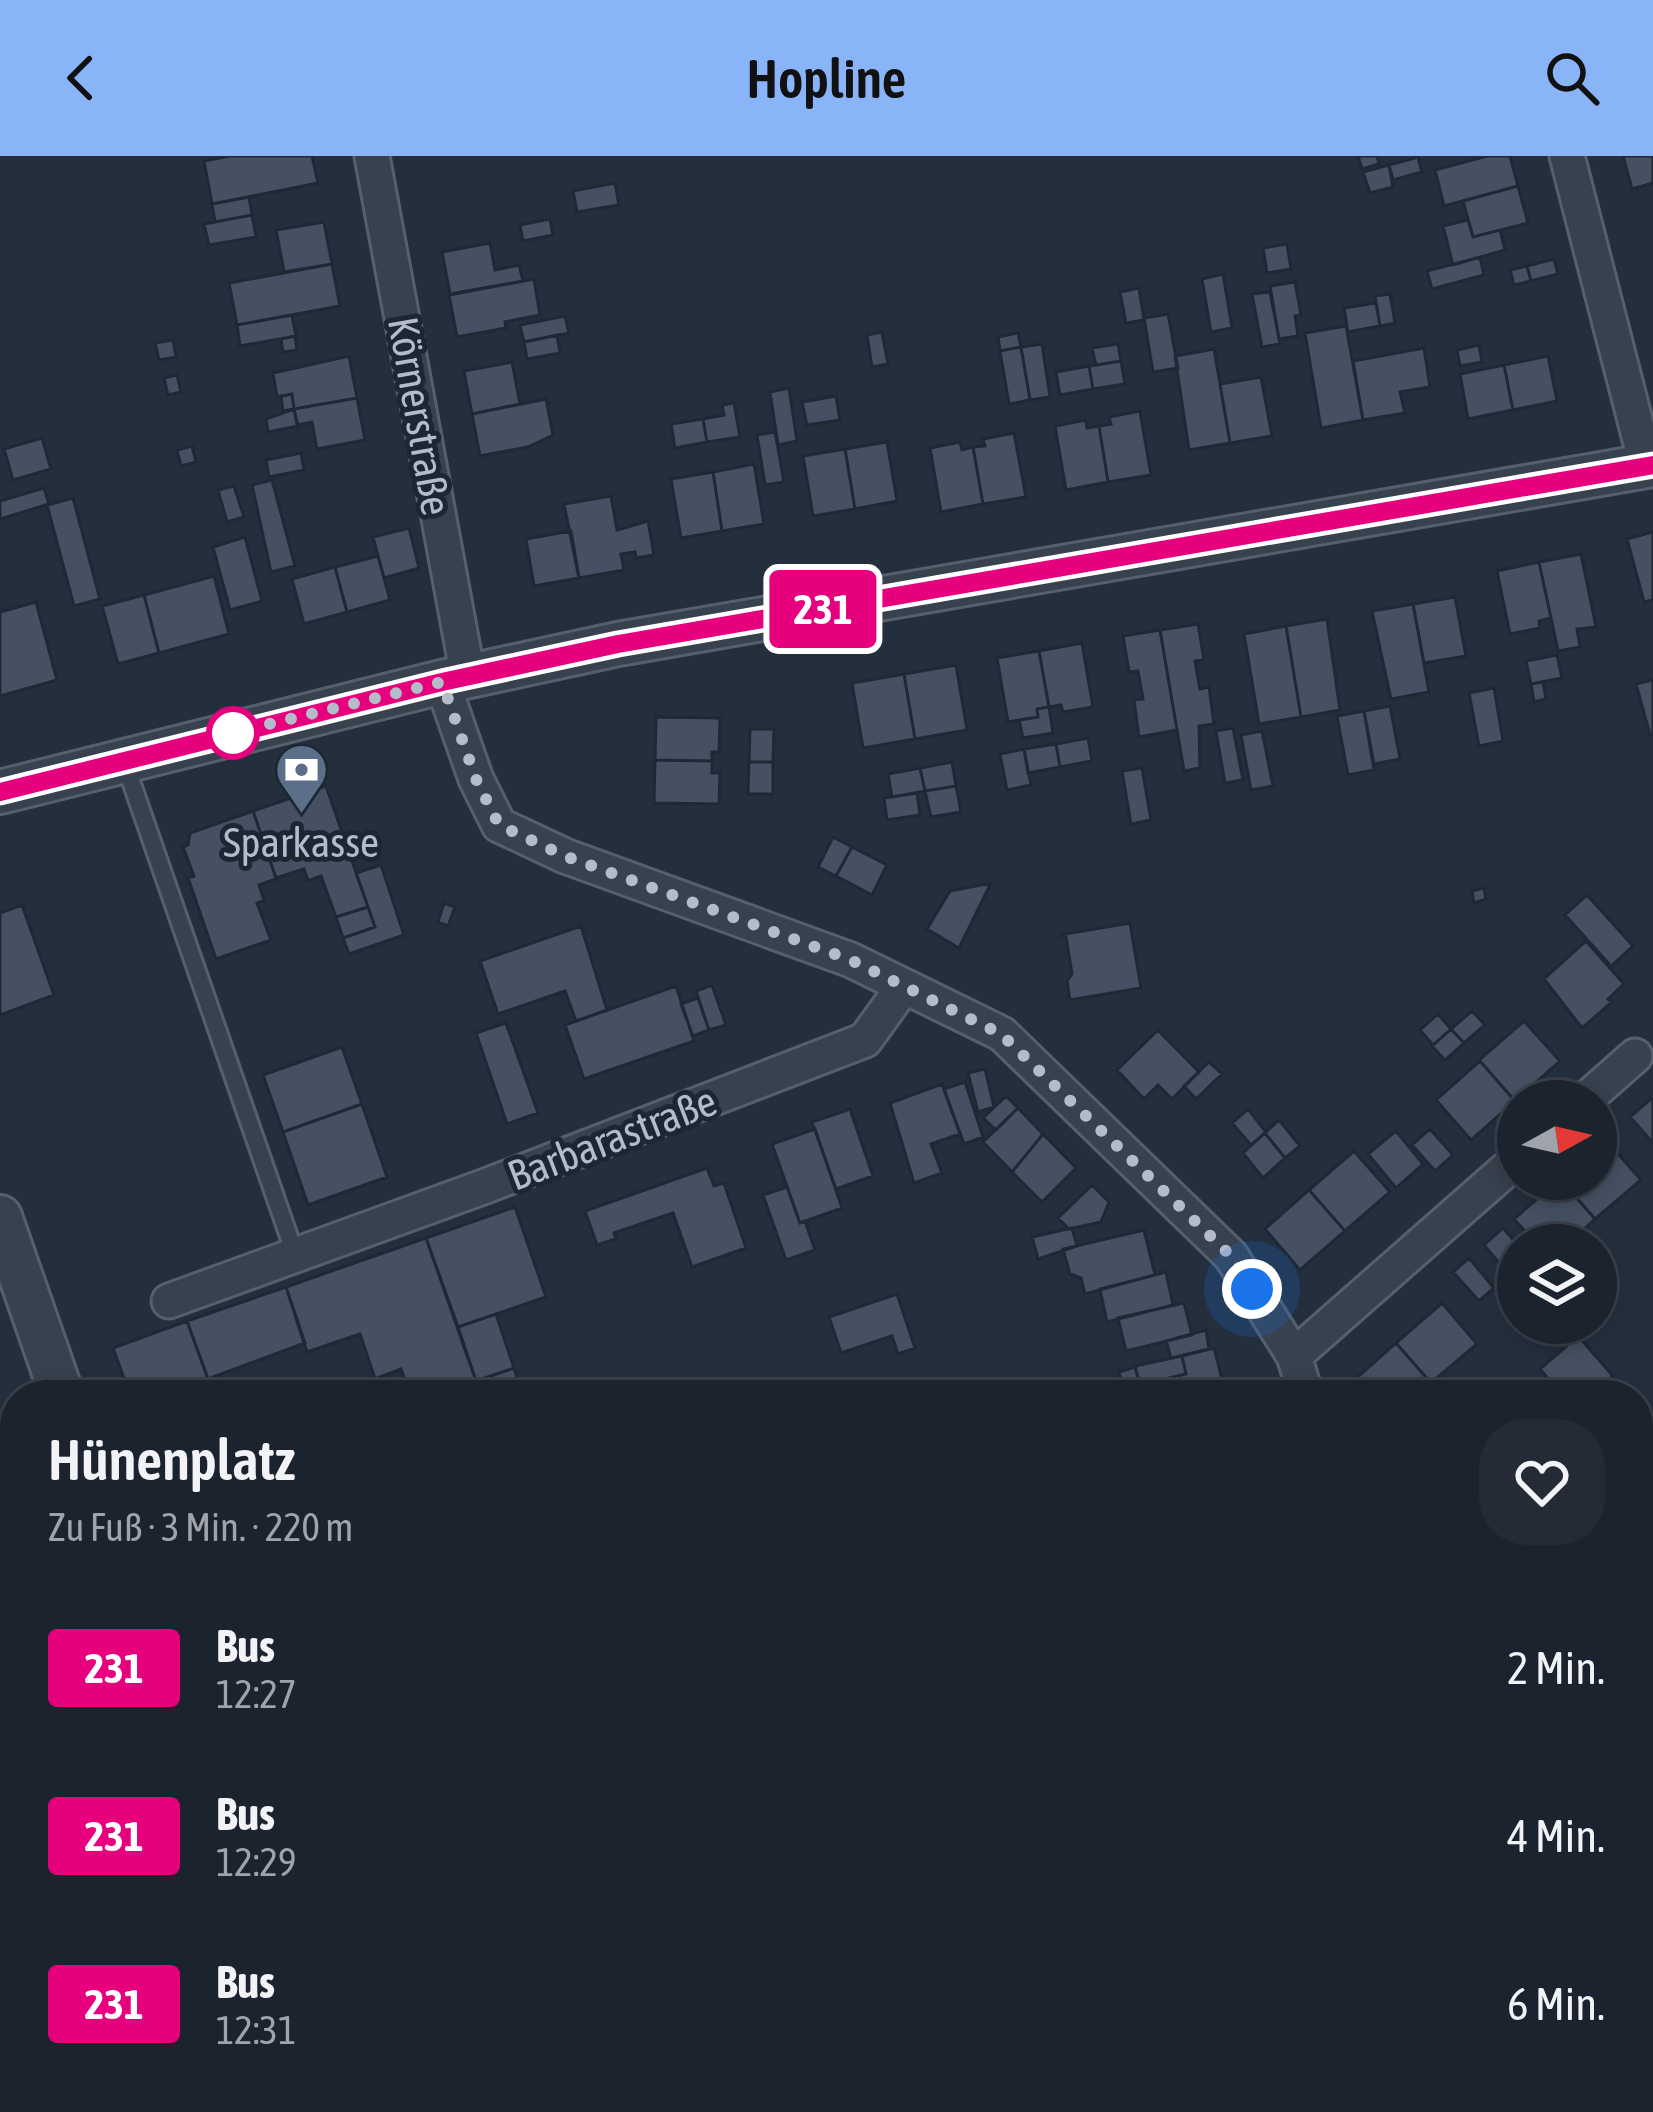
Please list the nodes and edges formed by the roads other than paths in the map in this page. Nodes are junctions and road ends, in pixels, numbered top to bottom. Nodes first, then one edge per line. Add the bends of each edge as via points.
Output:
1 (372, 156) edge
2 (1567, 156) edge
3 (1650, 466) edge
4 (455, 679) junction
5 (123, 760) junction
6 (0, 792) edge
7 (904, 986) junction
8 (1635, 1056) dead end
9 (1608, 1080) edge
10 (1497, 1177) edge
11 (0, 1217) edge
12 (295, 1254) junction
13 (169, 1301) dead end
14 (1294, 1356) junction
15 (57, 1380) edge
16 (1301, 1380) edge

1 - 4 street, Körnerstraße
2 - 3 street
3 - 4 street
4 - 5 street
4 - 7 street, Körnerstraße via 476,779 499,825
5 - 6 street
5 - 12 lane
7 - 12 street, Barbarastraße via 866,1040
7 - 14 street, Körnerstraße via 1001,1034 1231,1256
8 - 9 street
10 - 14 street
11 - 15 street
12 - 13 street, Barbarastraße
14 - 16 street, Körnerstraße

